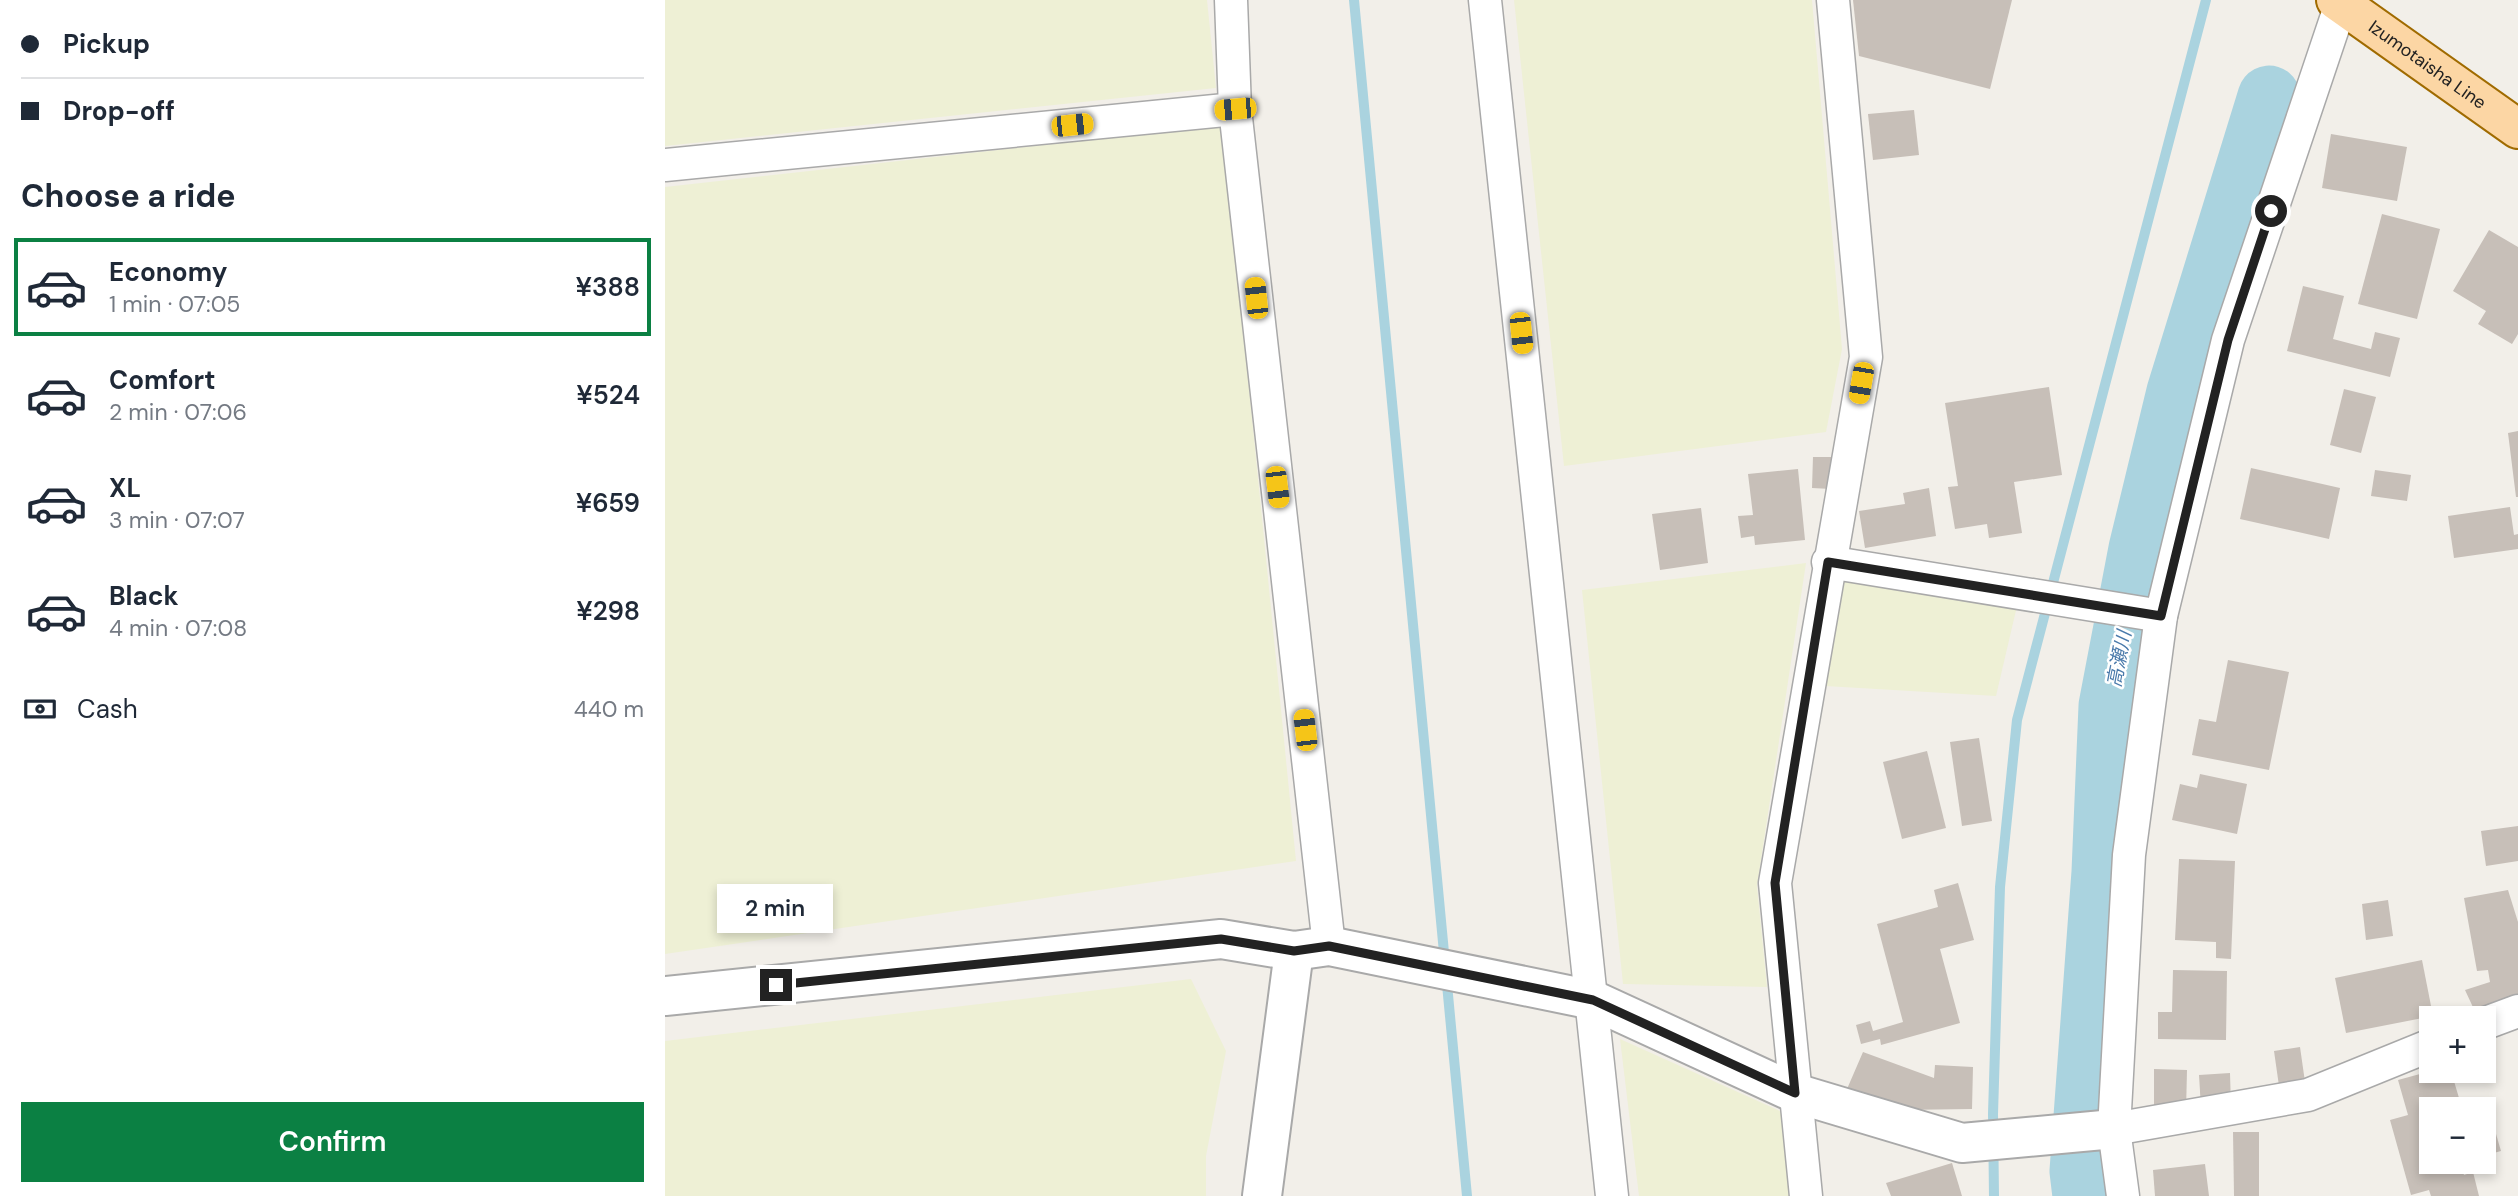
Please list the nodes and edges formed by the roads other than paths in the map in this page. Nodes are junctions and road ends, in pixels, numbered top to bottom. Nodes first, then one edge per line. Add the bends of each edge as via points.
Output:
1 (1231, 0) edge
2 (1485, 0) edge
3 (1833, 0) edge
4 (2340, 1) edge
5 (1235, 109) junction
6 (2518, 129) edge
7 (665, 165) edge
8 (1828, 562) junction
9 (2161, 616) junction
10 (1312, 948) junction
11 (665, 996) edge
12 (1593, 1000) junction
13 (2518, 1011) edge
14 (2496, 1019) edge
15 (2419, 1050) edge
16 (1795, 1093) junction
17 (2115, 1129) junction
18 (1262, 1196) edge
19 (1612, 1196) edge
20 (1805, 1196) edge
21 (2123, 1196) edge

1 - 5 street
2 - 12 street
3 - 8 street via 1866,357
4 - 6 main road, Izumotaisha Line
4 - 9 street via 2228,340
5 - 7 street
5 - 10 street
8 - 9 street
8 - 16 street via 1775,883
9 - 17 street via 2129,855
10 - 11 street via 1221,939
10 - 12 street
10 - 18 street
12 - 16 street
12 - 19 street
13 - 14 street
15 - 17 street via 2308,1095
16 - 17 street via 1962,1143
16 - 20 street
17 - 21 street

